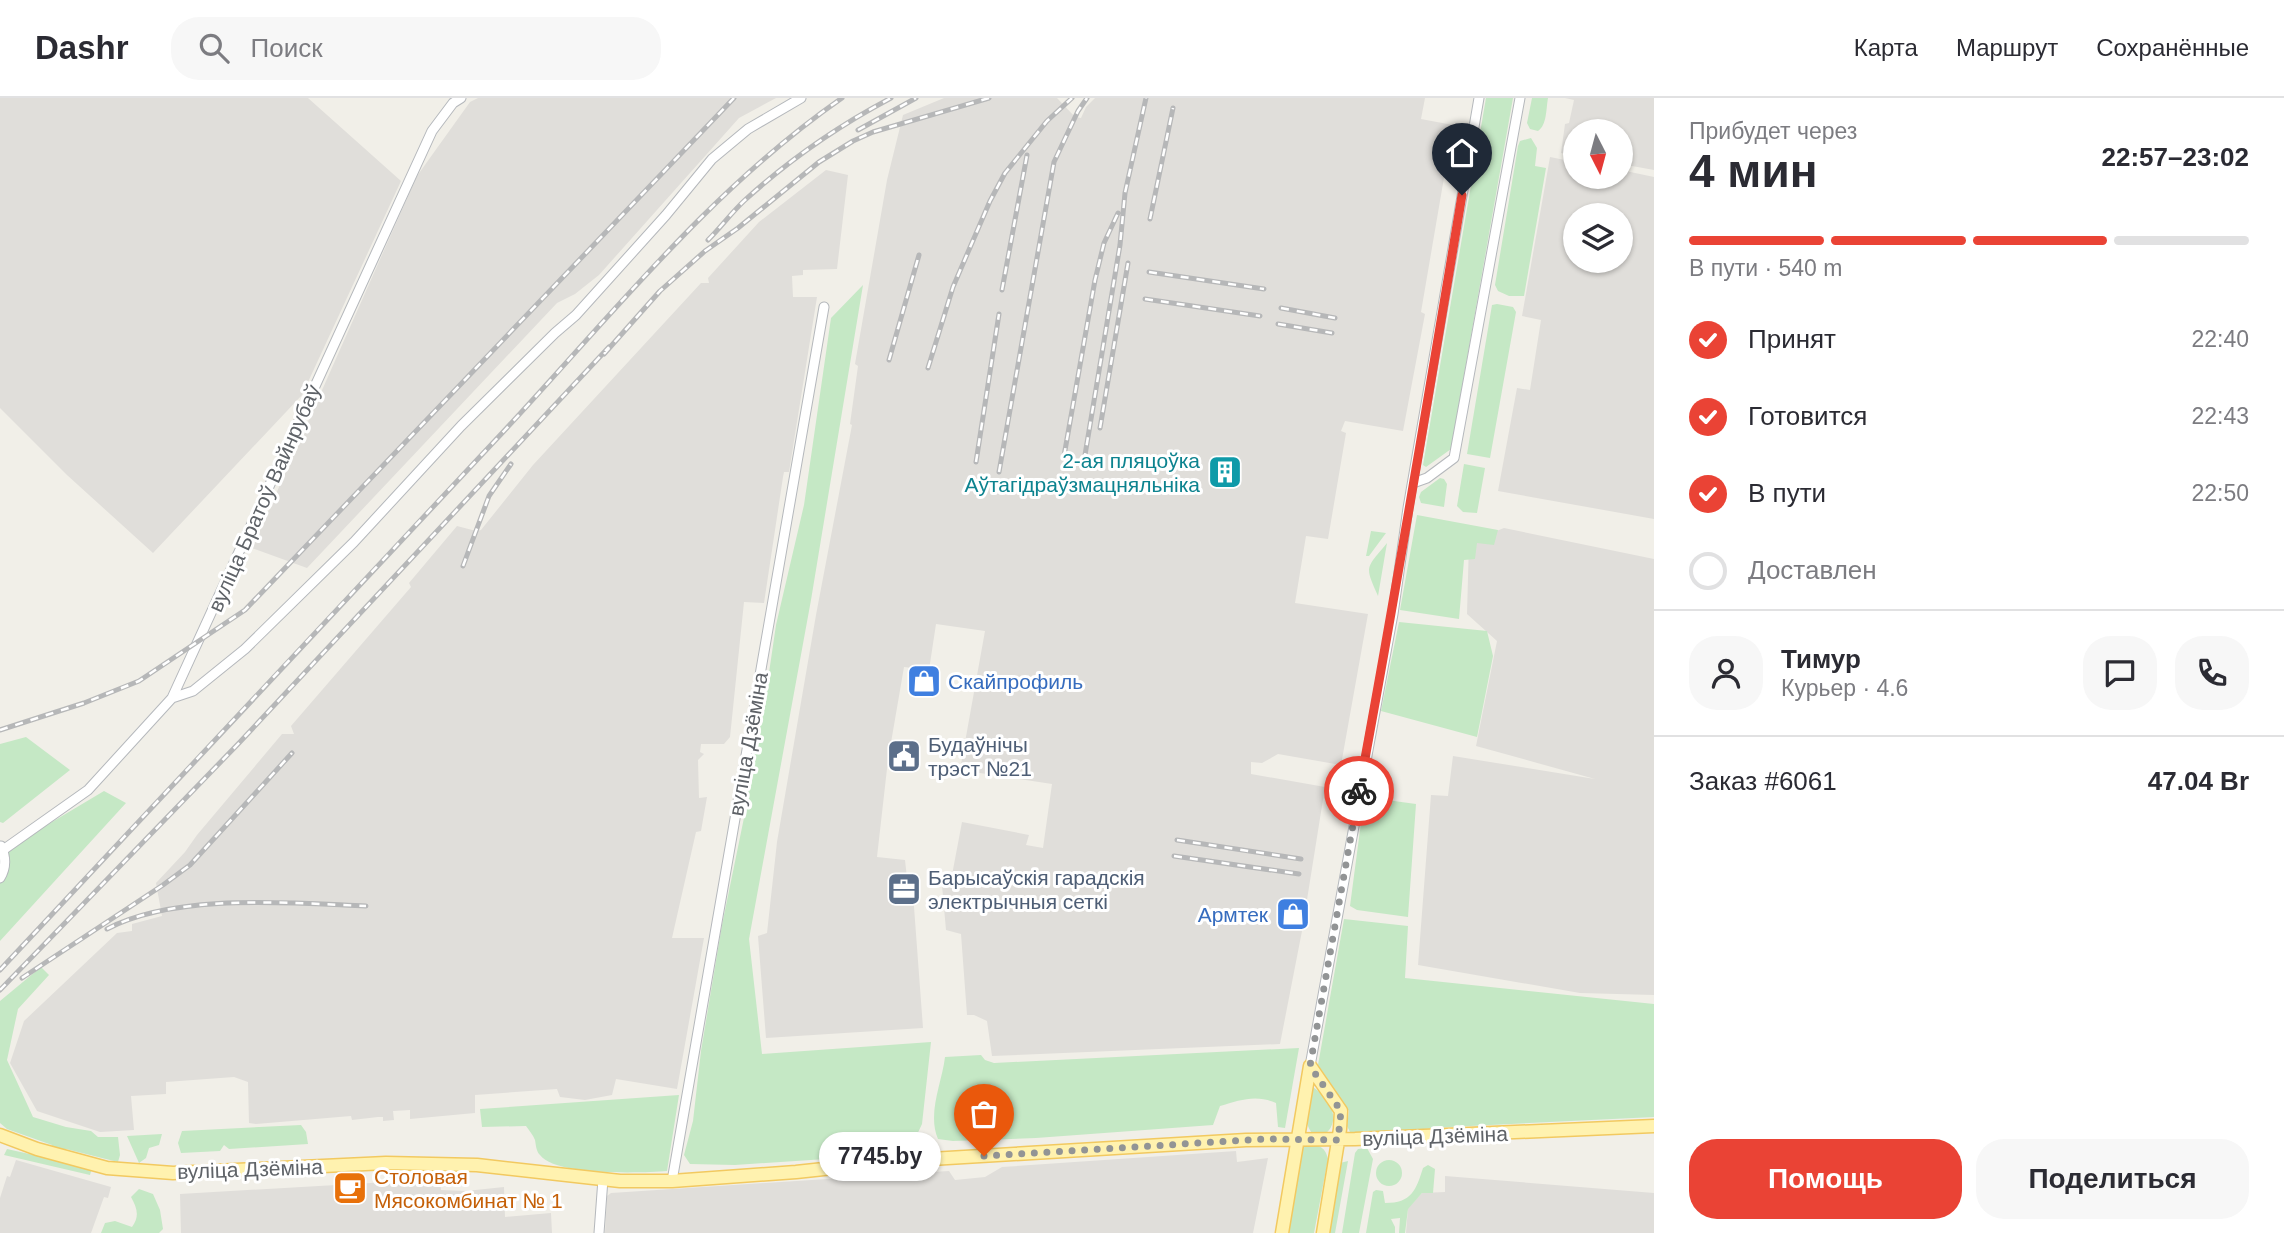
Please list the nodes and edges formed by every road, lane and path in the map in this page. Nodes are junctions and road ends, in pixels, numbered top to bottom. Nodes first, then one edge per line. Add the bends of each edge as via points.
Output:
1 (461, 98) edge
2 (801, 98) edge
3 (1479, 98) edge
4 (1520, 98) edge
5 (824, 307) dead end
6 (1413, 483) junction
7 (172, 698) junction
8 (1, 847) edge
9 (0, 878) edge
10 (1310, 1066) junction
11 (1654, 1126) edge
12 (0, 1135) edge
13 (1297, 1139) junction
14 (1338, 1140) junction
15 (603, 1179) junction
16 (672, 1181) junction
17 (599, 1233) edge
18 (1282, 1233) edge
19 (1323, 1233) edge

1 - 7 street, вуліца Братоў Вайнрубаў via 432,131
2 - 7 street via 748,129 712,159 576,315 461,426 355,542 245,649 194,691
3 - 6 street
4 - 6 street via 1454,458
5 - 16 street, вуліца Дзёміна
6 - 10 street
7 - 8 street, вуліца Братоў Вайнрубаў via 88,790
8 - 9 street via 4,871
10 - 13 main road
10 - 14 main road via 1341,1111
11 - 14 main road, вуліца Дзёміна
12 - 15 main road, вуліца Дзёміна via 107,1168 173,1173 398,1163 477,1165
13 - 14 main road, вуліца Дзёміна
13 - 16 main road, вуліца Дзёміна via 945,1158
13 - 18 main road
14 - 19 main road
15 - 16 main road, вуліца Дзёміна
15 - 17 street

